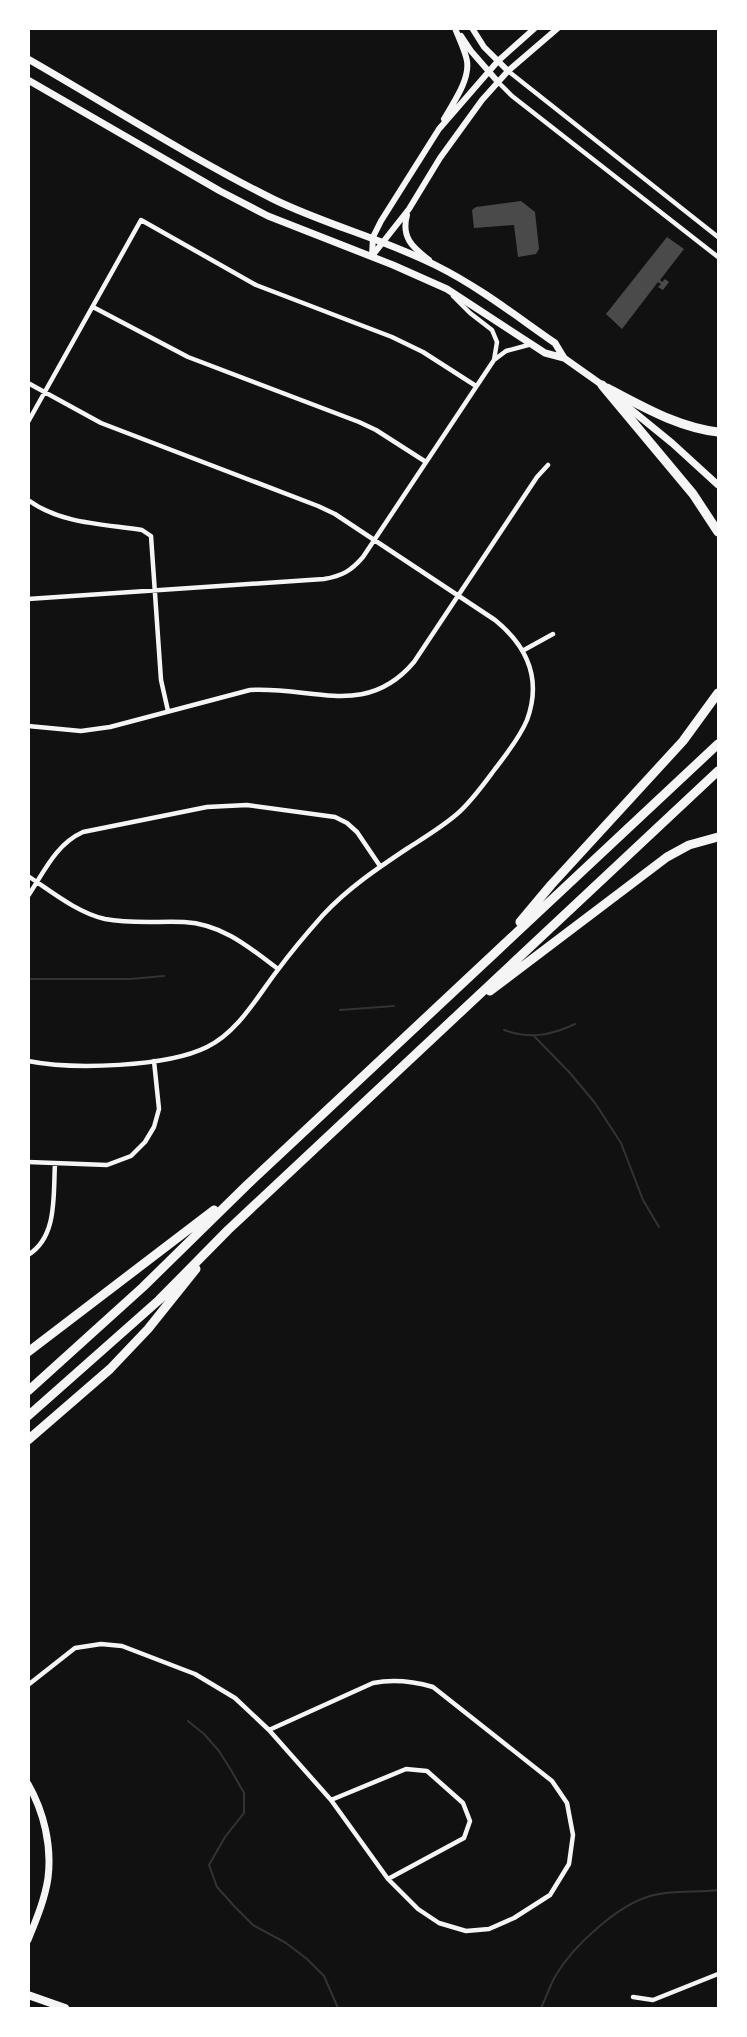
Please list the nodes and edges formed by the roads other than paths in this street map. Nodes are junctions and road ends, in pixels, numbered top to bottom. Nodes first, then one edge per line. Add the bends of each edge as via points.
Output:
1 (455, 28) edge
2 (472, 28) edge
3 (535, 28) edge
4 (558, 28) edge
5 (28, 59) edge
6 (498, 61) junction
7 (488, 71) junction
8 (508, 71) junction
9 (28, 80) edge
10 (498, 82) junction
11 (439, 129) junction
12 (409, 209) junction
13 (373, 237) junction
14 (718, 237) edge
15 (384, 242) junction
16 (372, 256) junction
17 (718, 257) edge
18 (437, 266) junction
19 (447, 289) junction
20 (93, 307) junction
21 (532, 344) junction
22 (564, 358) junction
23 (494, 360) junction
24 (28, 383) edge
25 (602, 385) junction
26 (476, 386) junction
27 (45, 392) junction
28 (28, 422) edge
29 (718, 432) edge
30 (426, 462) junction
31 (548, 465) dead end
32 (718, 485) edge
33 (28, 500) edge
34 (718, 532) edge
35 (374, 540) junction
36 (154, 591) junction
37 (458, 596) junction
38 (28, 599) edge
39 (553, 634) dead end
40 (524, 650) junction
41 (718, 693) edge
42 (718, 705) edge
43 (168, 711) junction
44 (28, 726) edge
45 (683, 741) junction
46 (717, 745) edge
47 (718, 771) edge
48 (718, 837) edge
49 (380, 866) junction
50 (28, 876) edge
51 (38, 882) junction
52 (28, 896) edge
53 (498, 950) junction
54 (278, 969) junction
55 (459, 1014) junction
56 (28, 1061) edge
57 (154, 1061) junction
58 (28, 1162) edge
59 (55, 1164) junction
60 (247, 1185) junction
61 (228, 1230) junction
62 (28, 1255) edge
63 (28, 1352) edge
64 (28, 1391) edge
65 (28, 1416) edge
66 (28, 1440) edge
67 (28, 1684) edge
68 (269, 1730) junction
69 (28, 1784) edge
70 (331, 1800) junction
71 (388, 1879) junction
72 (28, 1940) edge
73 (718, 1974) edge
74 (28, 1995) edge
75 (633, 1997) dead end
76 (65, 2008) edge

1 - 7 street
1 - 11 street via 467,70
2 - 6 street
3 - 6 street
4 - 8 street
5 - 13 main road via 265,195
6 - 7 street
6 - 8 street
7 - 10 street
7 - 11 street
8 - 10 street
8 - 14 street
9 - 16 main road via 268,216
10 - 12 street via 464,122
10 - 17 street
11 - 13 street
12 - 15 street
12 - 18 street via 404,228 409,243
13 - 15 main road
13 - 16 street
15 - 16 street
15 - 18 main road
16 - 19 main road
18 - 22 main road via 555,343
19 - 21 main road
19 - 23 street via 492,330 497,342
20 - 26 street via 141,220 256,285 392,337
20 - 27 street
20 - 30 street via 188,357 359,422
21 - 22 main road via 545,353
21 - 23 street via 504,352
22 - 25 main road
23 - 26 street
24 - 27 street
25 - 29 highway via 674,422
25 - 32 main road
25 - 34 highway via 693,494
26 - 30 street
27 - 28 street
27 - 35 street via 100,423 318,506
30 - 35 street
31 - 37 street
33 - 36 street via 67,519 142,530 151,536
35 - 36 street via 342,576
35 - 37 street
36 - 38 street
36 - 43 street via 161,680
37 - 40 street via 511,633
37 - 43 street via 403,674 371,693 250,690
39 - 40 street
40 - 49 street via 533,684 531,703 526,721 503,757 457,814
41 - 45 highway
42 - 45 highway
43 - 44 street via 81,731
45 - 53 highway via 551,885
46 - 53 highway
47 - 55 highway
48 - 55 highway via 689,845 656,864
49 - 51 street via 357,832 335,817 231,805 83,832 61,846
49 - 54 street via 324,914
50 - 51 street
51 - 52 street
51 - 54 street via 90,914 106,919 187,922 213,927
53 - 60 highway
54 - 57 street via 225,1035 207,1047
55 - 61 highway
56 - 57 street via 88,1067
57 - 59 street via 159,1109 145,1142 131,1156 107,1165
58 - 59 street
59 - 62 street via 51,1223 44,1240
60 - 63 highway
60 - 64 highway via 143,1287
61 - 65 highway via 159,1300
61 - 66 highway via 110,1370
67 - 68 street via 75,1648 122,1646 195,1674 235,1698
68 - 70 street
68 - 71 street via 373,1683 413,1681 433,1687 457,1704 552,1781 567,1803 573,1835 569,1864 550,1895 489,1929 466,1931 439,1923 418,1909
69 - 72 main road via 44,1821 48,1850 45,1895
70 - 71 street
70 - 71 street via 406,1769 427,1771 463,1803 470,1821 464,1838
73 - 75 street via 653,2000
74 - 76 main road

